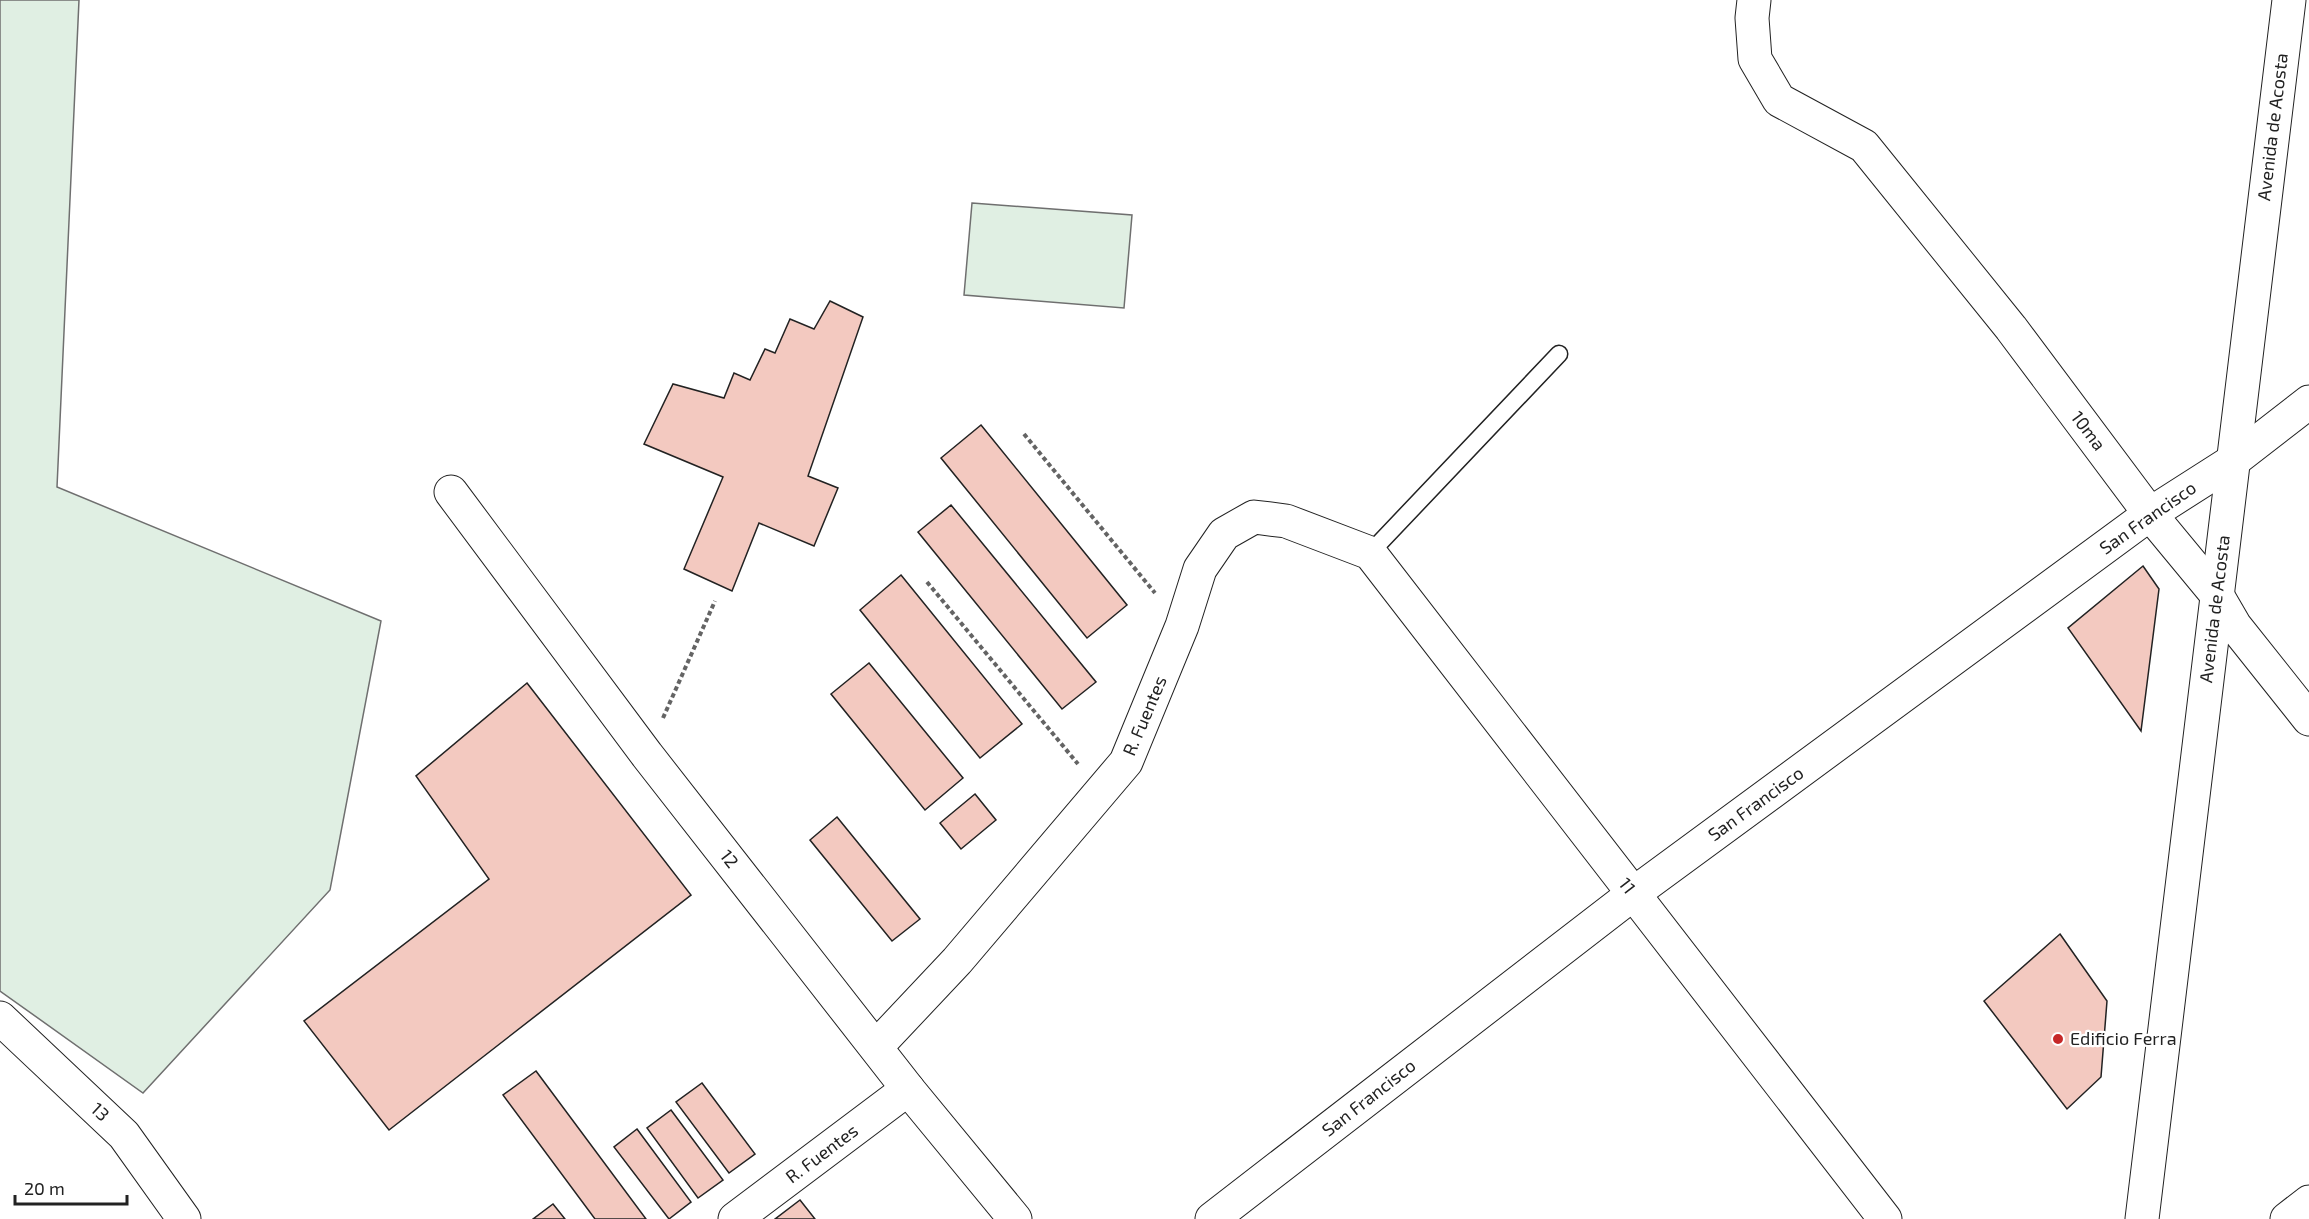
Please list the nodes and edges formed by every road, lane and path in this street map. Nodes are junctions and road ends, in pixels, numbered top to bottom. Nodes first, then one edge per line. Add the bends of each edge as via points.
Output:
1 (1754, 0) edge
2 (2289, 0) edge
3 (1559, 354) dead end
4 (2309, 402) edge
5 (1024, 434) dead end
6 (2233, 461) junction
7 (452, 492) dead end
8 (2150, 514) junction
9 (1370, 553) junction
10 (927, 582) dead end
11 (2217, 595) junction
12 (715, 601) dead end
13 (1182, 626) junction
14 (2309, 719) edge
15 (647, 755) junction
16 (1101, 791) junction
17 (1634, 894) junction
18 (0, 1018) edge
19 (876, 1047) junction
20 (908, 1089) junction
21 (2309, 1202) edge
22 (184, 1219) edge
23 (735, 1219) edge
24 (1015, 1219) edge
25 (1212, 1219) edge
26 (1885, 1219) edge
27 (2142, 1219) edge
28 (2286, 1219) edge

1 - 8 street, 10ma via 1755,59 1779,100 1864,146 2012,328
2 - 6 street, Avenida de Acosta
3 - 9 lane
4 - 6 street, San Francisco
5 - 13 path
6 - 8 street, San Francisco
6 - 11 street, Avenida de Acosta
7 - 15 street, 12
8 - 11 street, 10ma
8 - 17 street, San Francisco
9 - 13 street, R. Fuentes via 1286,521 1254,517 1224,534 1200,569
9 - 17 street, 11
10 - 16 path
11 - 14 street, 10ma via 2235,626
11 - 27 street, Avenida de Acosta
12 - 15 path
13 - 16 street, R. Fuentes via 1126,762
15 - 19 street, 12
16 - 19 street, R. Fuentes via 957,961
17 - 25 street, San Francisco
17 - 26 street, 11
18 - 22 street, 13 via 124,1135
19 - 20 street, 12
20 - 23 street, R. Fuentes
20 - 24 street, 12
21 - 28 street

